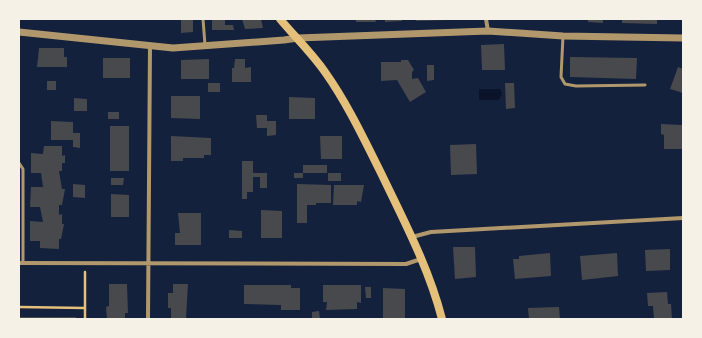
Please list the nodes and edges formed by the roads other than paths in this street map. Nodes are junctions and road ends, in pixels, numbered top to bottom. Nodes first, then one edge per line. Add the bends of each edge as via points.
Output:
1 (203, 19) edge
2 (280, 19) edge
3 (486, 19) edge
4 (488, 31) junction
5 (19, 32) edge
6 (563, 36) junction
7 (298, 38) junction
8 (683, 38) edge
9 (150, 46) junction
10 (205, 46) junction
11 (645, 85) dead end
12 (19, 163) edge
13 (683, 218) edge
14 (21, 237) edge
15 (412, 237) junction
16 (421, 259) junction
17 (21, 263) edge
18 (148, 264) junction
19 (148, 319) edge
20 (442, 319) edge

1 - 10 lane
2 - 7 main road
3 - 4 street
4 - 6 street
4 - 7 street
5 - 9 street
6 - 8 street
6 - 11 lane via 561,77 565,84
7 - 10 street
7 - 15 main road via 341,96
9 - 10 street
9 - 18 street
12 - 14 lane via 23,170
13 - 15 street via 431,232
14 - 17 lane
15 - 16 main road
16 - 18 street via 406,264
16 - 20 main road
17 - 18 street
18 - 19 street

